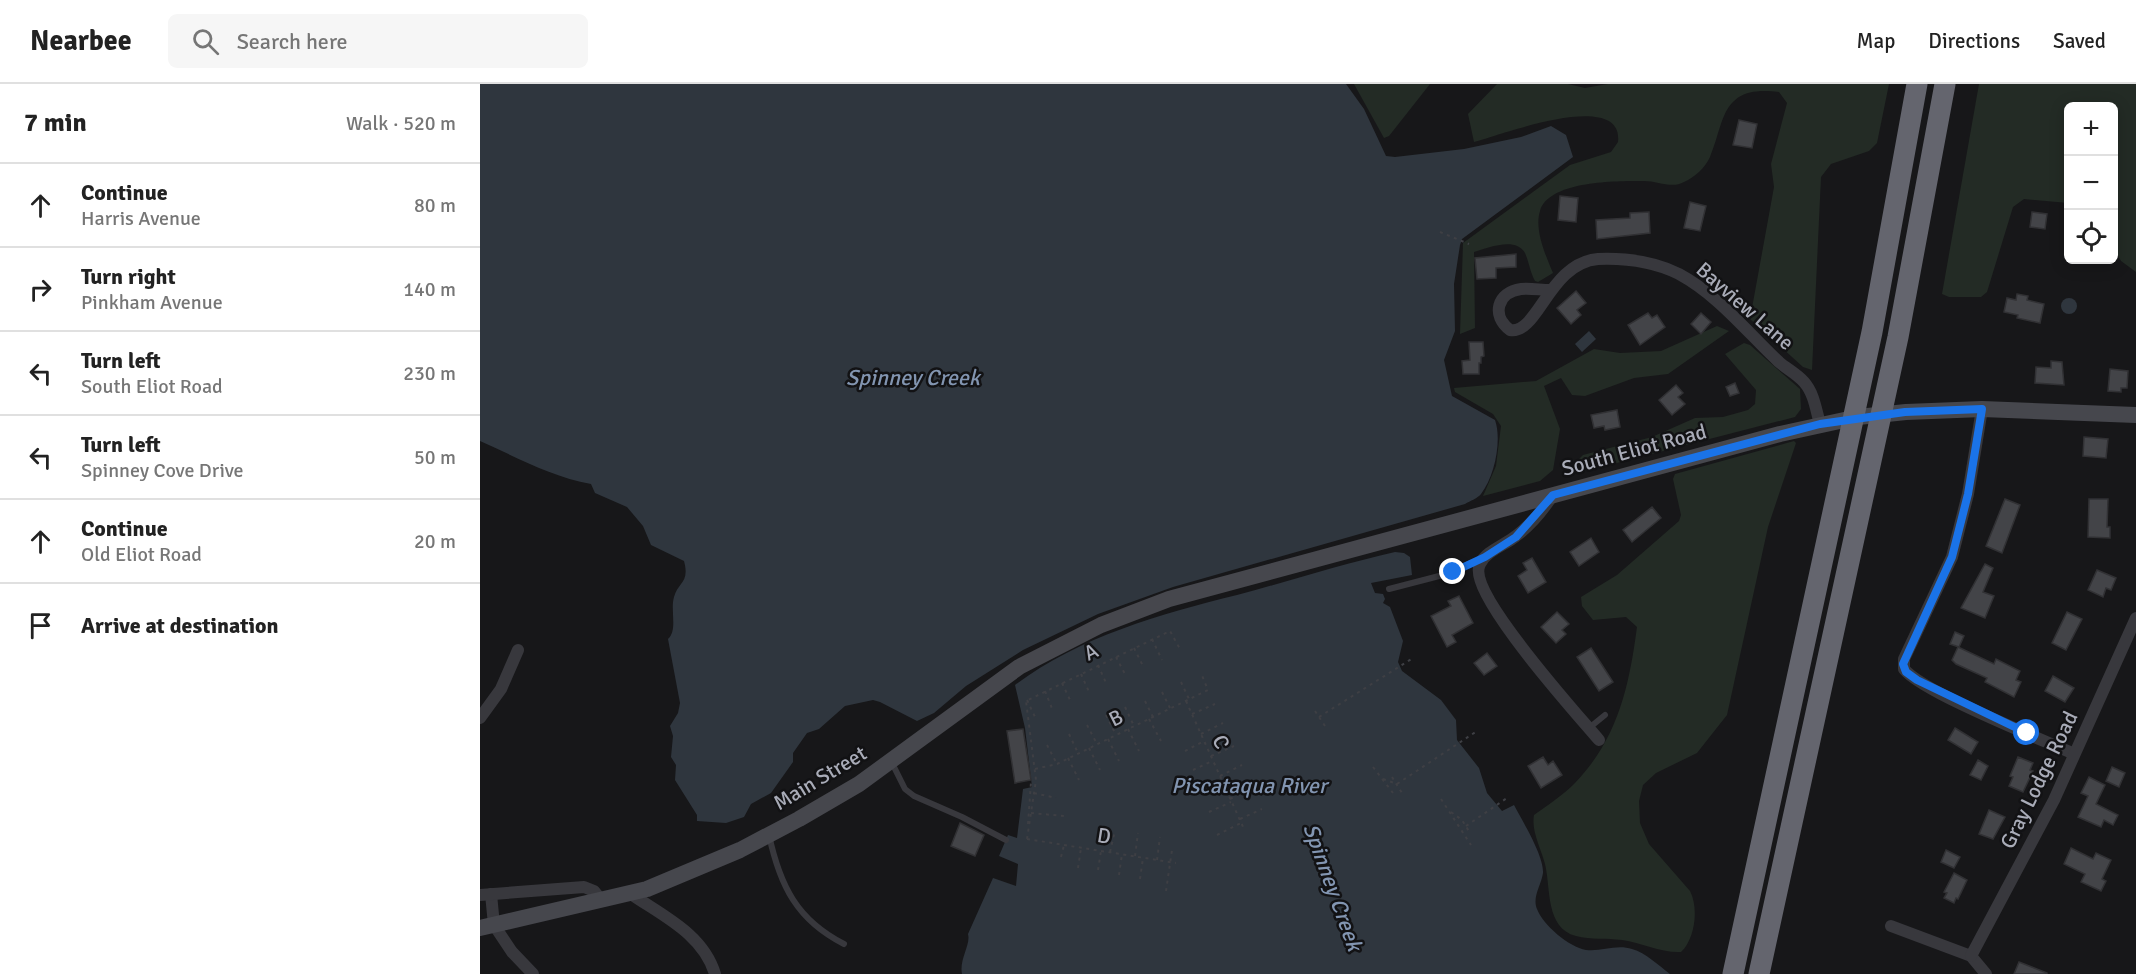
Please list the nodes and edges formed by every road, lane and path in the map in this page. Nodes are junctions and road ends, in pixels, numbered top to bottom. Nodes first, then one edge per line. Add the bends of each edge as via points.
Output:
1 (1917, 84) edge
2 (1945, 84) edge
3 (1440, 232) dead end
4 (1469, 244) dead end
5 (1550, 290) dead end
6 (1982, 409) junction
7 (2136, 415) edge
8 (1820, 424) junction
9 (1553, 495) junction
10 (1485, 557) junction
11 (1389, 588) dead end
12 (1154, 604) joint
13 (2136, 618) edge
14 (1152, 639) junction
15 (1134, 648) junction
16 (518, 650) dead end
17 (1180, 650) dead end
18 (1116, 657) junction
19 (1413, 658) dead end
20 (1162, 660) dead end
21 (1098, 666) junction
22 (1144, 668) dead end
23 (1201, 673) dead end
24 (1081, 674) junction
25 (1126, 676) dead end
26 (1181, 682) dead end
27 (1062, 683) junction
28 (1107, 685) dead end
29 (1045, 691) junction
30 (1162, 692) dead end
31 (1090, 693) dead end
32 (1027, 700) junction
33 (1187, 700) junction
34 (1145, 701) dead end
35 (1071, 702) dead end
36 (1215, 704) dead end
37 (1125, 707) dead end
38 (1170, 708) junction
39 (1053, 711) dead end
40 (1315, 711) dead end
41 (1192, 714) junction
42 (1106, 715) dead end
43 (1605, 716) dead end
44 (1153, 717) junction
45 (1319, 717) junction
46 (480, 718) edge
47 (1036, 719) dead end
48 (1149, 719) junction
49 (1223, 723) dead end
50 (1087, 725) dead end
51 (1134, 726) junction
52 (1589, 728) junction
53 (1128, 729) junction
54 (1327, 729) dead end
55 (1477, 731) dead end
56 (1069, 734) dead end
57 (1201, 734) junction
58 (1116, 735) junction
59 (1108, 739) junction
60 (1599, 740) dead end
61 (1161, 741) dead end
62 (1204, 741) junction
63 (1097, 744) junction
64 (1047, 745) dead end
65 (1234, 746) dead end
66 (1089, 748) junction
67 (1139, 751) dead end
68 (1185, 751) dead end
69 (1078, 753) junction
70 (2074, 754) junction
71 (1211, 756) junction
72 (1068, 758) junction
73 (891, 760) junction
74 (1119, 761) dead end
75 (1213, 761) junction
76 (1056, 764) junction
77 (1242, 765) dead end
78 (1373, 767) dead end
79 (1035, 769) junction
80 (1100, 770) dead end
81 (1193, 770) dead end
82 (1220, 776) junction
83 (1392, 777) dead end
84 (1383, 779) junction
85 (1079, 780) dead end
86 (1031, 782) dead end
87 (1223, 782) junction
88 (1397, 784) junction
89 (1252, 788) dead end
90 (1203, 791) dead end
91 (1034, 793) junction
92 (1393, 793) dead end
93 (1402, 793) dead end
94 (1056, 798) dead end
95 (1507, 798) dead end
96 (1441, 799) dead end
97 (1231, 800) junction
98 (1262, 809) dead end
99 (1449, 811) junction
100 (1209, 812) dead end
101 (1031, 813) junction
102 (1064, 816) dead end
103 (1240, 819) junction
104 (1242, 823) junction
105 (1466, 826) junction
106 (1244, 829) dead end
107 (1115, 830) dead end
108 (1138, 833) dead end
109 (1470, 833) dead end
110 (769, 835) junction
111 (1217, 835) dead end
112 (1160, 837) dead end
113 (1027, 839) junction
114 (1006, 840) dead end
115 (1064, 845) junction
116 (1471, 845) dead end
117 (1081, 848) junction
118 (1172, 850) dead end
119 (1101, 851) junction
120 (1110, 852) junction
121 (1122, 854) junction
122 (1135, 856) junction
123 (1061, 857) dead end
124 (1143, 858) junction
125 (1157, 860) junction
126 (1170, 862) junction
127 (1176, 863) dead end
128 (1078, 868) dead end
129 (1098, 870) dead end
130 (1119, 875) dead end
131 (1140, 879) dead end
132 (1166, 891) dead end
133 (485, 894) edge
134 (631, 894) junction
135 (602, 901) junction
136 (487, 926) edge
137 (1892, 926) dead end
138 (844, 944) dead end
139 (1971, 956) junction
140 (533, 974) edge
141 (715, 974) edge
142 (1733, 974) edge
143 (1759, 974) edge
144 (1986, 974) edge

1 - 142 highway via 1872,332
2 - 143 highway via 1898,337
3 - 4 path
5 - 8 street, Bayview Lane via 1572,269 1598,259 1644,262 1679,274 1707,294 1803,381 1815,403
6 - 7 main road, South Eliot Road
6 - 8 main road, South Eliot Road via 1896,413
6 - 70 street via 1968,494 1952,557 1904,658 1904,669 1964,704
8 - 9 main road, South Eliot Road
9 - 10 street via 1523,530
9 - 12 main road, South Eliot Road
10 - 11 lane via 1443,575
10 - 52 street via 1478,567 1478,578 1500,619
12 - 73 main road, Main Street via 1077,636 1020,667
13 - 70 street, Gray Lodge Road
14 - 15 path, A
14 - 17 path, A via 1170,631
14 - 20 path
15 - 18 path, A
15 - 22 path
16 - 46 street via 501,689
18 - 21 path, A
18 - 25 path
19 - 45 path
21 - 24 path, A
21 - 28 path
23 - 33 path, B via 1209,690
24 - 27 path, A
24 - 31 path
26 - 33 path, C
27 - 29 path, A
27 - 35 path
29 - 32 path, A
29 - 39 path
30 - 38 path
32 - 47 path
32 - 79 path
33 - 38 path, B
33 - 41 path, C
34 - 44 path
36 - 41 path
37 - 51 path
38 - 44 path, B
40 - 45 path
41 - 57 path, C
42 - 58 path
43 - 52 lane
44 - 48 path, B
45 - 54 path
48 - 51 path, B
48 - 61 path
49 - 57 path
50 - 63 path
51 - 53 path, B
52 - 60 street
53 - 58 path, B
53 - 67 path
55 - 88 path
56 - 69 path
57 - 62 path, C
58 - 59 path, B
59 - 63 path, B
59 - 74 path
62 - 68 path
62 - 71 path, C
63 - 66 path, B
64 - 76 path
65 - 71 path
66 - 69 path, B
66 - 80 path
69 - 72 path, B
70 - 139 street, Gray Lodge Road via 2054,800
71 - 75 path, C
72 - 76 path, B
72 - 85 path
73 - 110 main road, Main Street via 838,797
73 - 114 lane via 905,789 914,796
75 - 81 path
75 - 82 path, C
76 - 79 path, B
77 - 82 path
78 - 84 path
79 - 91 path
82 - 87 path, C
83 - 88 path
84 - 88 path
84 - 92 path
86 - 113 path
87 - 90 path
87 - 97 path, C
88 - 93 path
89 - 97 path
91 - 94 path
91 - 101 path
95 - 105 path
96 - 99 path
97 - 100 path
97 - 103 path, C
98 - 103 path
99 - 105 path
99 - 116 path
101 - 102 path
101 - 113 path
103 - 104 path, C
104 - 106 path, C
104 - 111 path
105 - 109 path
107 - 120 path
108 - 122 path
110 - 134 main road, Main Street via 695,871
110 - 138 lane via 779,875 797,906 813,925
112 - 125 path
113 - 115 path, D
115 - 117 path, D
115 - 123 path
117 - 119 path, D
117 - 128 path
118 - 126 path
119 - 120 path, D
119 - 129 path
120 - 121 path, D
121 - 122 path, D
121 - 130 path
122 - 124 path, D
124 - 125 path, D
124 - 131 path
125 - 126 path, D
126 - 127 path, D
126 - 132 path
133 - 135 street via 584,887
133 - 136 street
134 - 135 main road, Main Street
134 - 141 street via 695,939
135 - 136 main road, Main Street
136 - 140 street
137 - 139 street
139 - 144 street

